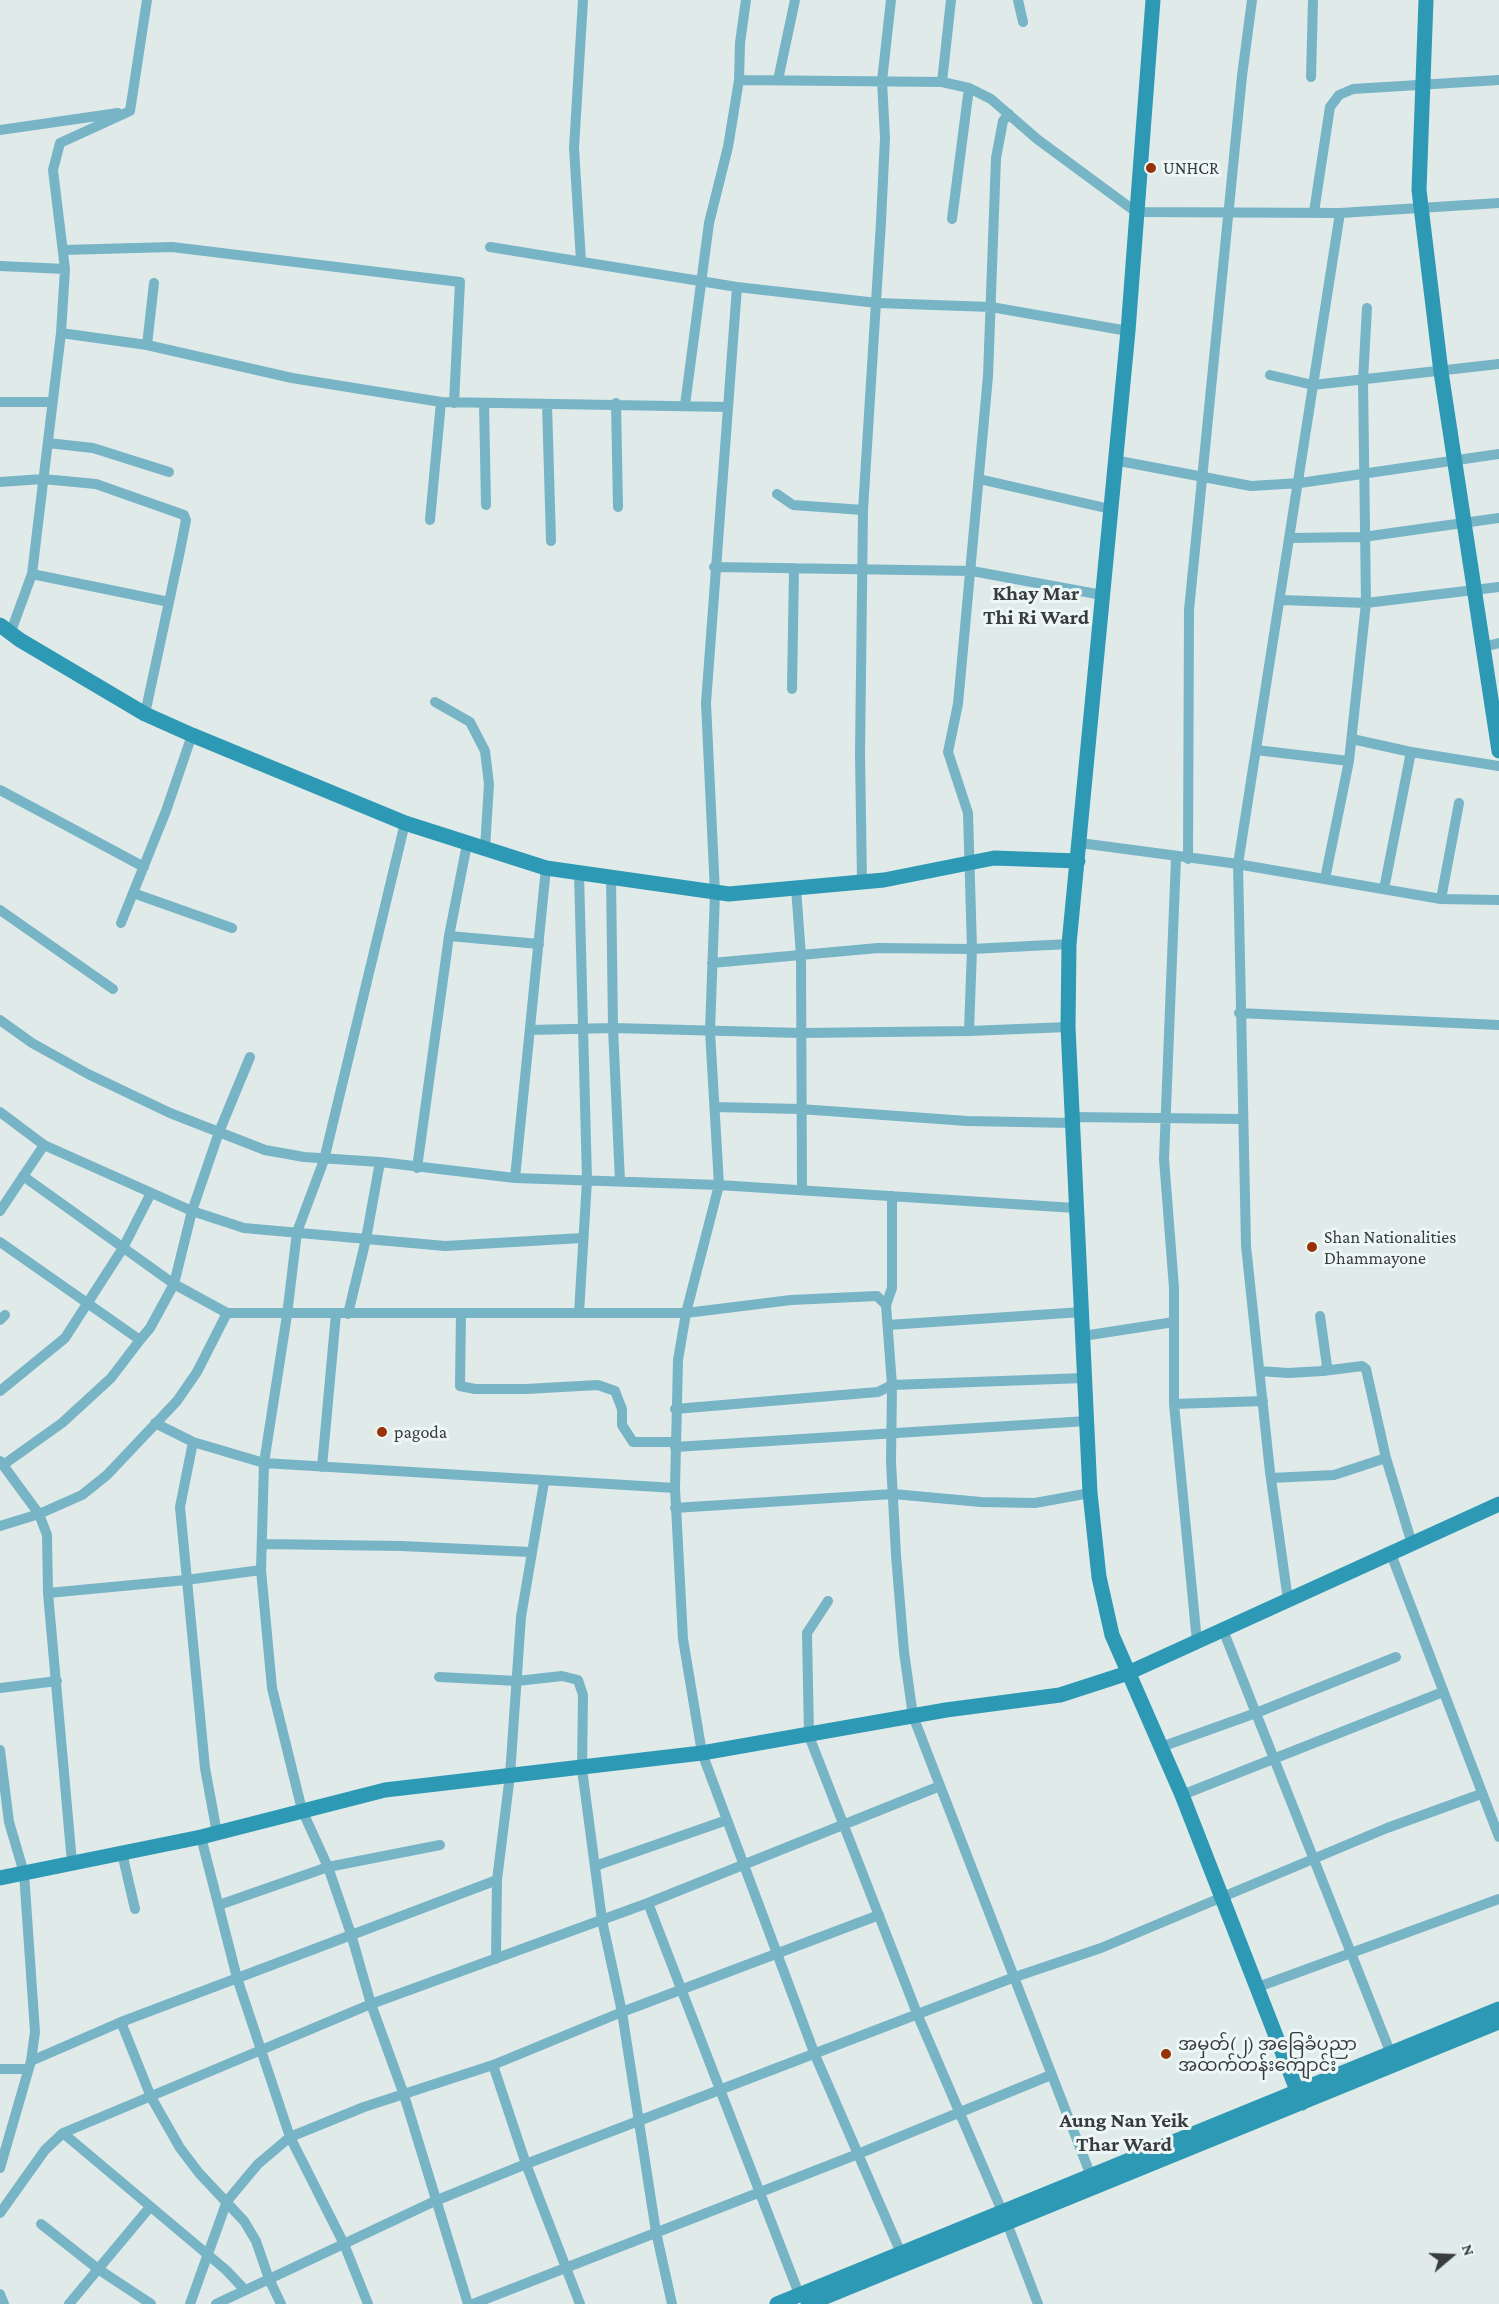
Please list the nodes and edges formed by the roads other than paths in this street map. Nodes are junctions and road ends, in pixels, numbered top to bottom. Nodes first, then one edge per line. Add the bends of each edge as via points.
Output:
1 (147, 0) edge
2 (583, 0) edge
3 (746, 0) edge
4 (795, 0) edge
5 (891, 0) edge
6 (951, 0) edge
7 (1018, 0) edge
8 (1153, 0) edge
9 (1252, 0) edge
10 (1313, 0) edge
11 (1426, 0) edge
12 (1023, 22) dead end
13 (1311, 77) dead end
14 (739, 80) junction
15 (778, 80) junction
16 (1499, 80) edge
17 (882, 81) junction
18 (942, 82) junction
19 (1422, 84) junction
20 (969, 88) junction
21 (130, 111) junction
22 (1009, 114) junction
23 (0, 130) edge
24 (1499, 203) edge
25 (1421, 208) junction
26 (1136, 212) junction
27 (1314, 212) junction
28 (1340, 213) junction
29 (1228, 214) junction
30 (952, 219) dead end
31 (490, 247) dead end
32 (63, 250) junction
33 (581, 261) junction
34 (0, 266) edge
35 (65, 269) junction
36 (703, 280) junction
37 (154, 283) dead end
38 (736, 287) junction
39 (877, 303) junction
40 (991, 308) junction
41 (1367, 308) dead end
42 (1128, 331) junction
43 (61, 333) junction
44 (147, 345) junction
45 (1499, 364) edge
46 (1441, 372) junction
47 (1270, 375) dead end
48 (1363, 380) junction
49 (1313, 385) junction
50 (0, 402) edge
51 (52, 402) junction
52 (441, 402) junction
53 (454, 403) junction
54 (484, 403) junction
55 (616, 403) junction
56 (547, 404) junction
57 (685, 405) junction
58 (728, 407) junction
59 (48, 443) junction
60 (1499, 454) edge
61 (1114, 460) junction
62 (1455, 462) junction
63 (169, 472) dead end
64 (1362, 474) junction
65 (1204, 477) junction
66 (43, 479) junction
67 (979, 479) junction
68 (0, 482) edge
69 (1300, 483) junction
70 (777, 494) dead end
71 (486, 506) dead end
72 (618, 507) dead end
73 (1110, 508) junction
74 (862, 510) junction
75 (1499, 518) edge
76 (430, 520) dead end
77 (1464, 523) junction
78 (1363, 537) junction
79 (1291, 538) junction
80 (551, 541) dead end
81 (714, 567) junction
82 (794, 568) junction
83 (863, 569) junction
84 (968, 571) junction
85 (32, 574) junction
86 (1499, 587) edge
87 (1475, 591) junction
88 (1102, 595) junction
89 (1281, 600) junction
90 (169, 602) junction
91 (1366, 603) junction
92 (5, 629) edge
93 (1499, 642) edge
94 (1483, 647) junction
95 (792, 689) dead end
96 (435, 702) dead end
97 (145, 714) junction
98 (192, 735) junction
99 (1352, 739) junction
100 (1256, 750) junction
101 (1499, 751) edge
102 (1411, 752) junction
103 (1349, 761) junction
104 (1499, 766) edge
105 (0, 790) edge
106 (1459, 803) dead end
107 (405, 823) junction
108 (1080, 843) junction
109 (467, 844) junction
110 (485, 848) junction
111 (1176, 858) junction
112 (1188, 859) junction
113 (971, 861) junction
114 (1078, 861) junction
115 (1238, 864) junction
116 (144, 867) junction
117 (546, 868) junction
118 (579, 873) junction
119 (611, 878) junction
120 (1325, 879) junction
121 (862, 882) junction
122 (796, 888) junction
123 (1384, 889) junction
124 (715, 893) junction
125 (133, 894) junction
126 (1441, 899) junction
127 (1499, 900) edge
128 (0, 910) edge
129 (121, 923) dead end
130 (232, 928) dead end
131 (449, 936) junction
132 (538, 944) junction
133 (1070, 944) junction
134 (972, 949) junction
135 (801, 956) junction
136 (712, 963) junction
137 (113, 989) dead end
138 (1239, 1013) junction
139 (0, 1020) edge
140 (1499, 1025) edge
141 (1068, 1026) junction
142 (613, 1028) junction
143 (583, 1029) junction
144 (530, 1030) junction
145 (969, 1031) junction
146 (710, 1032) junction
147 (801, 1034) junction
148 (250, 1057) dead end
149 (716, 1107) junction
150 (800, 1109) junction
151 (0, 1112) edge
152 (1165, 1119) junction
153 (1242, 1119) junction
154 (1072, 1120) junction
155 (219, 1132) junction
156 (44, 1145) junction
157 (324, 1160) junction
158 (380, 1162) junction
159 (417, 1168) junction
160 (23, 1176) junction
161 (515, 1178) junction
162 (587, 1180) junction
163 (620, 1181) junction
164 (719, 1185) junction
165 (802, 1190) junction
166 (151, 1193) junction
167 (892, 1196) junction
168 (1075, 1208) junction
169 (0, 1211) edge
170 (192, 1211) junction
171 (297, 1232) junction
172 (582, 1238) junction
173 (366, 1239) junction
174 (0, 1242) edge
175 (123, 1248) junction
176 (174, 1284) junction
177 (89, 1304) junction
178 (886, 1305) junction
179 (1082, 1312) junction
180 (227, 1313) junction
181 (460, 1313) junction
182 (579, 1313) junction
183 (686, 1313) junction
184 (342, 1314) junction
185 (287, 1315) junction
186 (1320, 1316) dead end
187 (1174, 1322) junction
188 (888, 1325) junction
189 (1083, 1336) junction
190 (140, 1340) junction
191 (1259, 1371) junction
192 (1323, 1371) junction
193 (1084, 1378) junction
194 (892, 1385) junction
195 (0, 1391) edge
196 (1263, 1401) junction
197 (1174, 1404) junction
198 (675, 1409) junction
199 (1087, 1421) junction
200 (155, 1423) junction
201 (891, 1432) junction
202 (193, 1442) junction
203 (675, 1445) junction
204 (1386, 1458) junction
205 (2, 1463) edge
206 (264, 1463) junction
207 (322, 1467) junction
208 (1271, 1478) junction
209 (544, 1482) junction
210 (675, 1488) junction
211 (1090, 1493) junction
212 (893, 1494) junction
213 (1499, 1504) edge
214 (675, 1508) junction
215 (39, 1514) junction
216 (0, 1526) edge
217 (262, 1544) junction
218 (1412, 1544) junction
219 (530, 1552) junction
220 (1391, 1554) junction
221 (261, 1570) junction
222 (186, 1580) junction
223 (48, 1593) junction
224 (1288, 1600) junction
225 (828, 1601) dead end
226 (1223, 1630) junction
227 (1197, 1642) junction
228 (1396, 1657) dead end
229 (1128, 1673) junction
230 (439, 1677) dead end
231 (57, 1681) junction
232 (516, 1681) junction
233 (0, 1688) edge
234 (1443, 1692) junction
235 (1256, 1713) junction
236 (913, 1716) junction
237 (808, 1736) junction
238 (1161, 1747) junction
239 (0, 1750) edge
240 (702, 1754) junction
241 (1274, 1757) junction
242 (582, 1769) junction
243 (510, 1775) junction
244 (940, 1786) junction
245 (1481, 1794) junction
246 (1182, 1795) junction
247 (302, 1810) junction
248 (727, 1820) junction
249 (841, 1824) junction
250 (217, 1833) junction
251 (201, 1837) junction
252 (1499, 1837) edge
253 (440, 1845) dead end
254 (122, 1853) junction
255 (1314, 1858) junction
256 (72, 1863) junction
257 (744, 1865) junction
258 (595, 1866) junction
259 (328, 1867) junction
260 (24, 1873) junction
261 (0, 1878) edge
262 (497, 1880) junction
263 (1222, 1897) junction
264 (1499, 1899) edge
265 (648, 1903) junction
266 (219, 1905) junction
267 (135, 1909) dead end
268 (879, 1915) junction
269 (602, 1920) junction
270 (351, 1934) junction
271 (1350, 1951) junction
272 (778, 1952) junction
273 (496, 1959) junction
274 (237, 1978) junction
275 (1012, 1978) junction
276 (1258, 1987) junction
277 (681, 1991) junction
278 (371, 2004) junction
279 (1499, 2009) edge
280 (622, 2012) junction
281 (918, 2016) junction
282 (121, 2022) junction
283 (1499, 2022) edge
284 (260, 2051) junction
285 (1391, 2054) junction
286 (815, 2055) junction
287 (29, 2065) junction
288 (493, 2065) junction
289 (0, 2069) edge
290 (1051, 2075) junction
291 (719, 2091) junction
292 (404, 2095) junction
293 (151, 2097) junction
294 (1300, 2097) junction
295 (959, 2111) junction
296 (639, 2120) junction
297 (63, 2133) junction
298 (290, 2137) junction
299 (858, 2154) junction
300 (526, 2164) junction
301 (0, 2168) edge
302 (1090, 2176) junction
303 (761, 2191) junction
304 (227, 2201) junction
305 (435, 2201) junction
306 (150, 2207) junction
307 (0, 2213) edge
308 (1005, 2217) junction
309 (41, 2224) dead end
310 (656, 2232) junction
311 (344, 2244) junction
312 (901, 2253) junction
313 (207, 2256) junction
314 (565, 2266) junction
315 (98, 2269) junction
316 (269, 2279) junction
317 (245, 2290) junction
318 (0, 2294) edge
319 (804, 2299) edge
320 (4, 2304) edge
321 (69, 2304) edge
322 (151, 2304) edge
323 (190, 2304) edge
324 (216, 2304) edge
325 (281, 2304) edge
326 (368, 2304) edge
327 (470, 2304) edge
328 (580, 2304) edge
329 (672, 2304) edge
330 (777, 2304) edge
331 (1038, 2304) edge

1 - 21 street
2 - 33 street via 574,148
3 - 14 street
4 - 15 street
5 - 17 street
6 - 18 street
7 - 12 street
8 - 26 street
9 - 29 street
10 - 13 street
11 - 19 street
14 - 15 street
14 - 36 street via 709,223
15 - 17 street
16 - 19 street
17 - 18 street
17 - 39 street via 885,138
18 - 20 street
19 - 25 street
19 - 27 street via 1353,89 1334,99
20 - 22 street
20 - 30 street
21 - 23 street
21 - 32 street via 60,143 53,170
22 - 26 street
22 - 40 street via 1003,121 996,158
24 - 25 street
25 - 28 street
25 - 46 street
26 - 29 street
26 - 42 street
27 - 28 street
27 - 29 street
28 - 49 street
29 - 65 street
31 - 33 street
32 - 35 street
32 - 53 street via 172,247 460,282
33 - 36 street
34 - 35 street
35 - 43 street
36 - 38 street
36 - 57 street
37 - 44 street
38 - 39 street
38 - 58 street
39 - 40 street
39 - 74 street
40 - 42 street
40 - 67 street
41 - 48 street
42 - 61 street
43 - 44 street
43 - 51 street
44 - 52 street via 292,378
45 - 46 street
46 - 48 street
46 - 62 street
47 - 49 street
48 - 49 street
48 - 64 street
49 - 69 street
50 - 51 street
51 - 59 street
52 - 53 street
52 - 76 street
53 - 54 street
54 - 56 street
54 - 71 street
55 - 56 street
55 - 57 street
55 - 72 street
56 - 80 street
57 - 58 street
58 - 81 street
59 - 63 street via 93,448
59 - 66 street
60 - 62 street
61 - 65 street
61 - 73 street
62 - 64 street
62 - 77 street
64 - 69 street
64 - 78 street
65 - 69 street via 1251,486
65 - 112 street via 1189,610
66 - 68 street
66 - 85 street
66 - 90 street via 96,484 183,515 186,520
67 - 73 street
67 - 84 street
69 - 79 street
70 - 74 street via 793,505
73 - 88 street
74 - 83 street
75 - 77 street
77 - 78 street
77 - 87 street
78 - 79 street
78 - 91 street
79 - 89 street
81 - 82 street
81 - 124 street via 706,702
82 - 83 street
82 - 95 street
83 - 84 street
83 - 121 street
84 - 88 street
84 - 113 street via 958,704 948,752 968,813
85 - 90 street
85 - 92 street
86 - 87 street
87 - 91 street
87 - 94 street
88 - 108 street
89 - 91 street
89 - 100 street
90 - 97 street
91 - 99 street
92 - 97 street
93 - 94 street
94 - 101 street
96 - 110 street via 470,722 485,751 489,784
97 - 98 street
98 - 107 street
98 - 116 street
99 - 102 street
99 - 103 street
100 - 103 street
100 - 115 street
102 - 104 street
102 - 123 street
103 - 120 street
105 - 116 street
106 - 126 street
107 - 109 street
107 - 157 street
108 - 111 street
108 - 114 street
109 - 110 street
109 - 131 street
110 - 117 street
111 - 112 street
111 - 152 street
112 - 115 street
113 - 114 street
113 - 121 street
113 - 134 street
114 - 133 street
115 - 120 street
115 - 138 street
116 - 125 street
117 - 118 street
117 - 132 street
118 - 119 street
118 - 143 street
119 - 124 street
119 - 142 street
120 - 123 street
121 - 122 street
122 - 124 street
122 - 135 street
123 - 126 street
124 - 136 street
125 - 129 street
125 - 130 street
126 - 127 street
128 - 137 street
131 - 132 street
131 - 159 street
132 - 144 street
133 - 134 street
133 - 141 street
134 - 135 street via 878,948
134 - 145 street
135 - 136 street
135 - 147 street
136 - 146 street
138 - 140 street
138 - 153 street
139 - 155 street via 32,1044 88,1074
141 - 145 street
141 - 154 street
142 - 143 street
142 - 146 street
142 - 163 street
143 - 144 street
143 - 162 street
144 - 161 street
145 - 147 street
146 - 147 street
146 - 149 street
147 - 150 street
148 - 155 street
149 - 150 street
149 - 164 street
150 - 154 street via 967,1121
150 - 165 street
151 - 156 street
152 - 153 street
152 - 154 street
152 - 187 street
153 - 191 street via 1246,1246
154 - 168 street
155 - 157 street via 265,1150
155 - 170 street
156 - 160 street
156 - 166 street
157 - 158 street
157 - 171 street
158 - 159 street
158 - 173 street
159 - 161 street
160 - 169 street
160 - 175 street
161 - 162 street
162 - 163 street
162 - 172 street
163 - 164 street
164 - 165 street
164 - 183 street
165 - 167 street
166 - 170 street
166 - 175 street
167 - 168 street
167 - 178 street via 892,1288
168 - 179 street
170 - 171 street via 244,1228
170 - 176 street
171 - 173 street
171 - 185 street
172 - 173 street via 445,1246
172 - 182 street
173 - 184 street
174 - 177 street
175 - 176 street
175 - 177 street
176 - 180 street
176 - 190 street
177 - 190 street
177 - 195 street via 65,1338
178 - 183 street via 877,1296 823,1298
178 - 188 street
179 - 188 street
179 - 189 street
180 - 185 street
180 - 200 street via 196,1372 177,1401
181 - 182 street
181 - 184 street
181 - 203 street via 460,1386 526,1389 598,1385 615,1391 622,1409 622,1425 633,1442
182 - 183 street
183 - 198 street
184 - 185 street
184 - 207 street
185 - 206 street
186 - 192 street via 1327,1366
187 - 189 street
187 - 197 street
188 - 194 street
189 - 193 street
190 - 205 street via 111,1378 62,1422
191 - 192 street
191 - 196 street
192 - 204 street via 1362,1366 1366,1370
193 - 194 street
193 - 199 street
194 - 198 street via 878,1392
194 - 201 street
196 - 197 street
196 - 208 street
197 - 227 street
198 - 203 street
199 - 201 street
199 - 211 street
200 - 202 street
200 - 215 street via 107,1475 82,1495
201 - 203 street
201 - 212 street
202 - 206 street
202 - 222 street via 180,1507
203 - 210 street
204 - 208 street via 1334,1475
204 - 218 street
205 - 215 street
206 - 207 street
206 - 217 street
207 - 209 street
208 - 224 street
209 - 210 street
209 - 219 street
210 - 214 street
211 - 212 street via 1035,1503
211 - 229 street via 1105,1606
212 - 214 street
212 - 236 street via 904,1652
213 - 218 street
214 - 240 street via 683,1639
215 - 216 street
215 - 223 street via 47,1535
217 - 219 street
217 - 221 street
218 - 220 street
219 - 232 street
220 - 224 street
220 - 234 street
221 - 222 street
221 - 247 street via 272,1688
222 - 223 street
222 - 250 street via 204,1768
223 - 231 street
224 - 226 street
225 - 237 street via 807,1633
226 - 227 street
226 - 235 street
227 - 229 street
228 - 235 street
229 - 236 street via 1060,1695
229 - 238 street
230 - 232 street
231 - 233 street
231 - 256 street
232 - 242 street via 562,1676 578,1680 584,1695
232 - 243 street
234 - 241 street
234 - 245 street
235 - 238 street
235 - 241 street
236 - 237 street
236 - 244 street
237 - 240 street
237 - 249 street
238 - 246 street
239 - 260 street via 9,1822
240 - 242 street
240 - 248 street
241 - 246 street
241 - 255 street
242 - 243 street
242 - 258 street
243 - 247 street via 385,1790
243 - 262 street
244 - 249 street
244 - 275 street
245 - 252 street
245 - 255 street
246 - 263 street
247 - 250 street
247 - 259 street
248 - 257 street
248 - 258 street
249 - 257 street
249 - 268 street
250 - 251 street
251 - 254 street
251 - 266 street
253 - 259 street
254 - 256 street
254 - 267 street
255 - 263 street
255 - 271 street
256 - 260 street
257 - 265 street
257 - 272 street
258 - 269 street
259 - 266 street
259 - 270 street
260 - 261 street
260 - 287 street via 35,2032
262 - 270 street
262 - 273 street
263 - 275 street via 1101,1948
263 - 276 street
264 - 271 street
265 - 269 street
265 - 277 street
266 - 274 street
268 - 272 street
268 - 281 street
269 - 273 street
269 - 280 street
270 - 274 street
270 - 278 street
271 - 276 street
271 - 285 street
272 - 277 street
272 - 286 street
273 - 278 street
274 - 282 street
274 - 284 street
275 - 281 street
275 - 290 street
276 - 294 street
277 - 280 street
277 - 291 street
278 - 284 street
278 - 292 street
279 - 285 street
280 - 288 street
280 - 296 street
281 - 286 street
281 - 295 street
282 - 287 street
282 - 293 street
283 - 294 street
284 - 293 street
284 - 298 street
285 - 294 street
286 - 291 street
286 - 299 street
287 - 289 street
287 - 301 street
288 - 292 street
288 - 300 street
290 - 295 street
290 - 302 street
291 - 296 street
291 - 303 street
292 - 298 street
292 - 305 street
293 - 297 street
293 - 304 street via 180,2148
294 - 302 street
294 - 308 street
295 - 299 street
295 - 308 street
296 - 300 street
296 - 310 street
297 - 306 street
297 - 307 street via 45,2150
298 - 304 street via 258,2163
298 - 311 street
299 - 303 street
299 - 312 street
300 - 305 street
300 - 314 street
302 - 308 street
303 - 310 street
303 - 319 street
304 - 313 street
304 - 316 street via 256,2241
305 - 311 street
305 - 327 street
306 - 313 street
306 - 315 street
308 - 312 street
308 - 319 street
308 - 331 street
309 - 315 street
310 - 314 street
310 - 329 street
311 - 316 street
311 - 326 street
312 - 319 street
313 - 317 street
313 - 323 street
314 - 327 street
314 - 328 street
315 - 321 street
315 - 322 street
316 - 317 street
316 - 325 street
317 - 324 street
318 - 320 street
319 - 330 street

